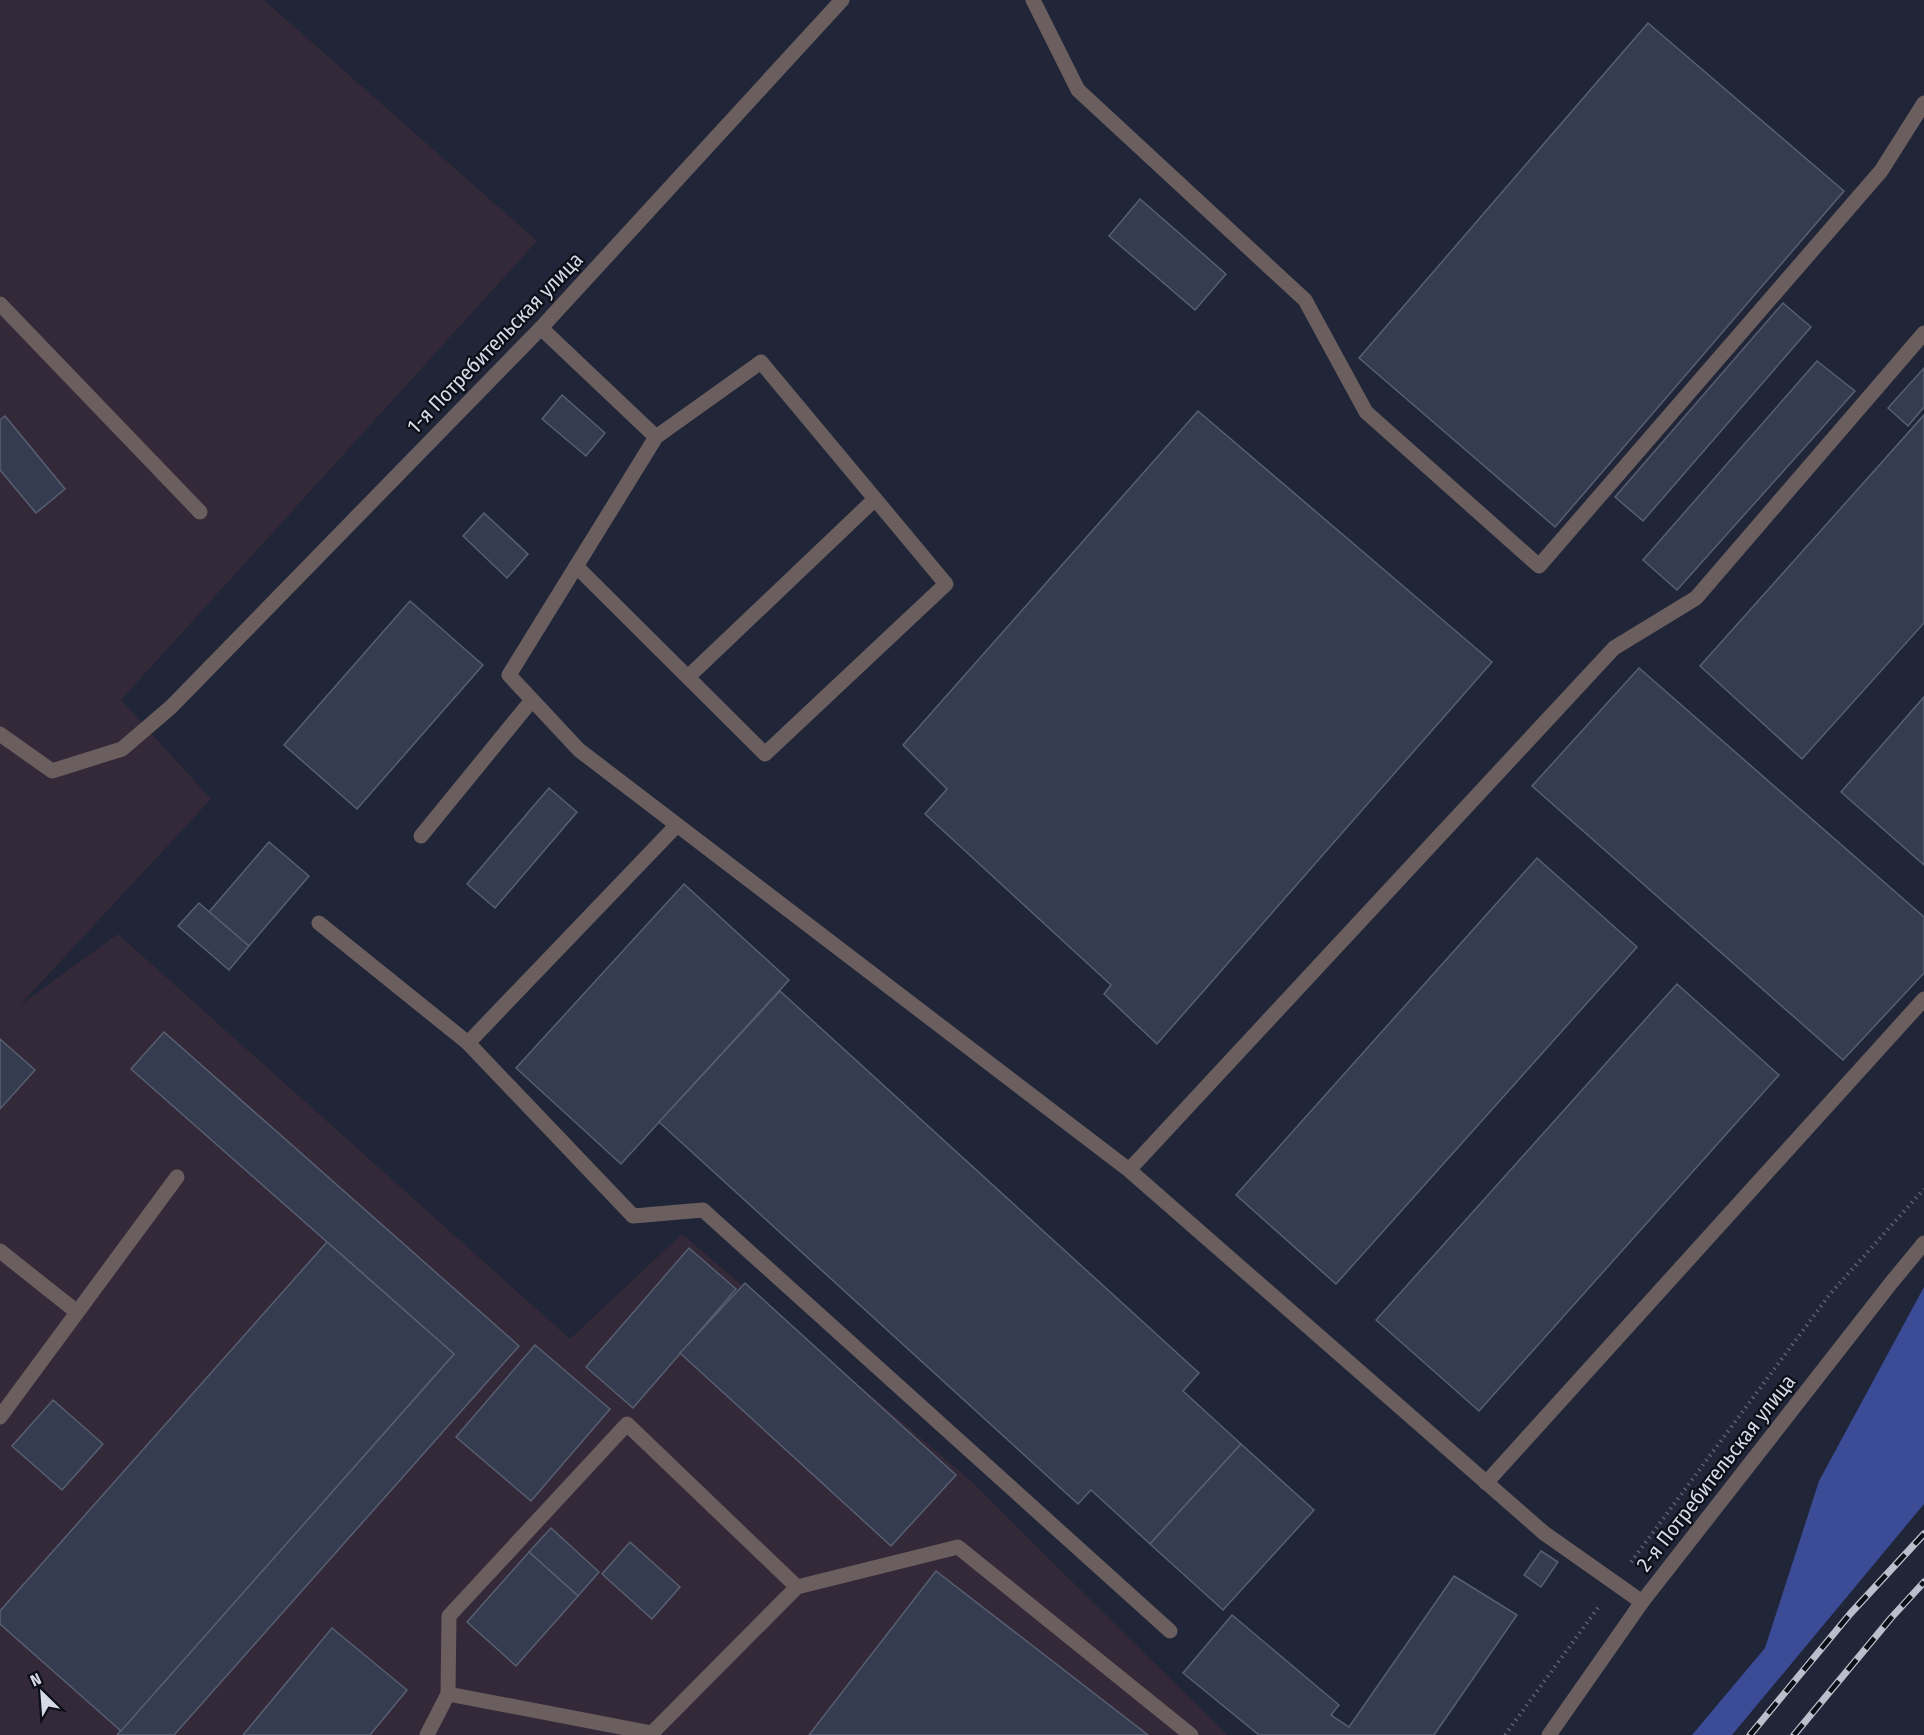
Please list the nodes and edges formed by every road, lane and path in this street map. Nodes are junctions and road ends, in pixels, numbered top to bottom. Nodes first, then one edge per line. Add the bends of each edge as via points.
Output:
1 (842, 0) edge
2 (1033, 0) edge
3 (1924, 103) edge
4 (0, 304) edge
5 (541, 328) junction
6 (1924, 333) edge
7 (656, 437) junction
8 (875, 499) junction
9 (200, 512) dead end
10 (576, 566) junction
11 (688, 677) junction
12 (532, 700) junction
13 (0, 734) edge
14 (677, 825) junction
15 (421, 836) dead end
16 (319, 923) dead end
17 (1924, 999) edge
18 (468, 1043) junction
19 (1129, 1170) junction
20 (177, 1177) dead end
21 (1924, 1189) edge
22 (1924, 1243) edge
23 (0, 1251) edge
24 (77, 1312) junction
25 (0, 1417) edge
26 (1486, 1483) junction
27 (1616, 1583) junction
28 (797, 1587) junction
29 (1642, 1602) junction
30 (1170, 1631) dead end
31 (448, 1694) junction
32 (651, 1734) edge
33 (427, 1735) edge
34 (1191, 1735) edge
35 (1505, 1735) edge
36 (1549, 1735) edge

1 - 5 street, 1-я Потребительская улица
2 - 3 street via 1078,90 1305,300 1366,412 1539,566 1881,171
4 - 9 street
5 - 7 street
5 - 13 street, 1-я Потребительская улица via 171,707 122,749 52,771
6 - 19 street via 1696,598 1614,648
7 - 8 street via 761,362
7 - 10 street
8 - 11 street
8 - 11 street via 946,584 938,592 765,754
10 - 11 street
10 - 12 street via 509,675
12 - 14 street via 579,750
12 - 15 street
14 - 18 street
14 - 19 street
16 - 18 street
17 - 26 street
18 - 30 street via 633,1216 703,1210
19 - 26 street
20 - 24 street
21 - 27 path via 1830,1294
22 - 29 street, 2-я Потребительская улица
23 - 24 street
24 - 25 street
26 - 27 street via 1544,1533
27 - 29 street
27 - 35 path
28 - 31 street via 627,1424 449,1616
28 - 32 street
28 - 34 street via 958,1547
29 - 36 street, 2-я Потребительская улица
31 - 32 street
31 - 33 street

